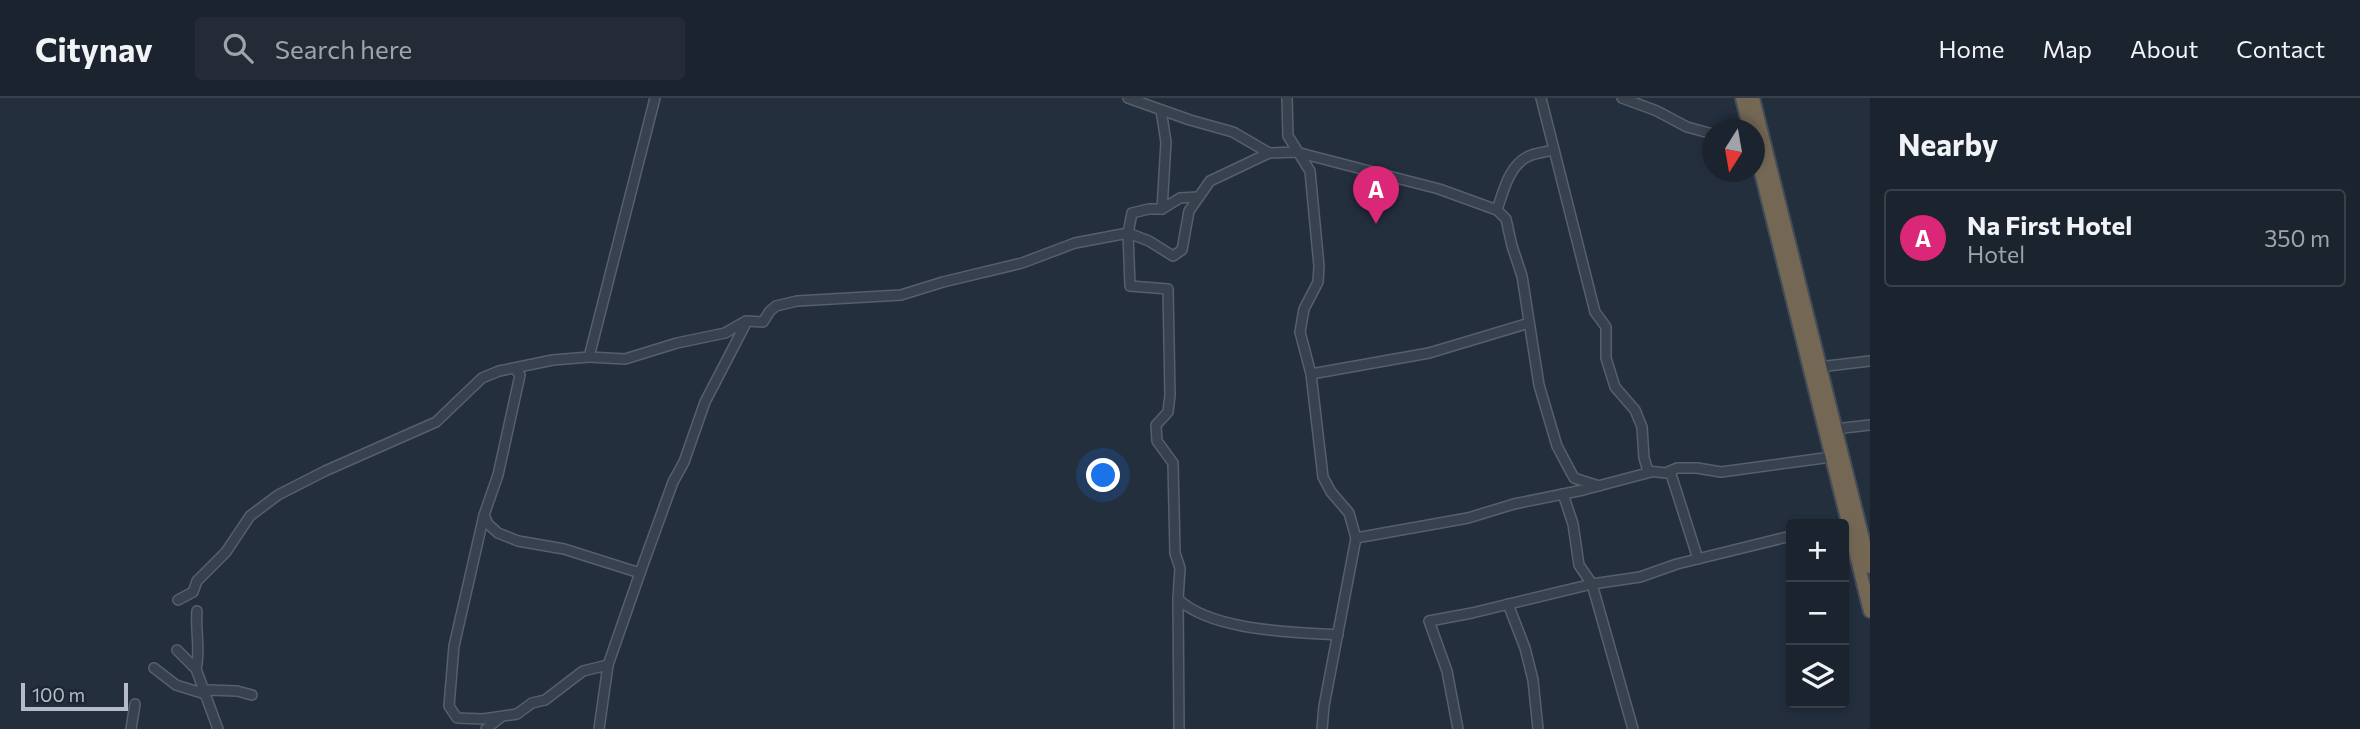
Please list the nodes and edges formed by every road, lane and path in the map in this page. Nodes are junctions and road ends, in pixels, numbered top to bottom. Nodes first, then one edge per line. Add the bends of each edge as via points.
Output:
1 (655, 98) edge
2 (1128, 98) edge
3 (1287, 98) edge
4 (1541, 98) edge
5 (1622, 98) edge
6 (1742, 98) edge
7 (1752, 98) edge
8 (1161, 110) junction
9 (1747, 119) edge
10 (1702, 131) edge
11 (1554, 150) junction
12 (1296, 152) junction
13 (1269, 153) junction
14 (1763, 182) edge
15 (1197, 197) junction
16 (1162, 209) junction
17 (1497, 210) junction
18 (1128, 233) junction
19 (746, 321) junction
20 (1529, 323) junction
21 (589, 357) junction
22 (1870, 362) edge
23 (1819, 367) junction
24 (515, 369) junction
25 (1311, 374) junction
26 (1870, 425) edge
27 (1835, 429) junction
28 (1831, 457) junction
29 (1671, 471) junction
30 (1651, 472) junction
31 (1599, 486) junction
32 (1563, 494) junction
33 (484, 515) junction
34 (1842, 519) edge
35 (1786, 537) edge
36 (1356, 538) junction
37 (1849, 543) edge
38 (1698, 559) junction
39 (1870, 567) edge
40 (640, 573) junction
41 (1592, 584) junction
42 (1178, 599) junction
43 (178, 600) dead end
44 (1508, 604) junction
45 (197, 611) dead end
46 (1870, 611) edge
47 (1338, 635) junction
48 (177, 650) dead end
49 (608, 665) junction
50 (154, 668) dead end
51 (196, 669) junction
52 (205, 694) junction
53 (252, 695) dead end
54 (135, 704) dead end
55 (502, 716) junction
56 (131, 729) edge
57 (218, 729) edge
58 (486, 729) edge
59 (599, 729) edge
60 (1179, 729) edge
61 (1322, 729) edge
62 (1458, 729) edge
63 (1538, 729) edge
64 (1633, 729) edge

1 - 21 street
2 - 8 street
3 - 12 street via 1288,136
4 - 11 street
5 - 10 street
6 - 9 highway
7 - 23 highway
8 - 13 street via 1233,132
8 - 16 street via 1166,142
11 - 17 street via 1527,157 1516,166
11 - 30 street via 1595,312 1606,327 1606,358 1615,387 1635,410 1642,427 1645,466
12 - 13 street
12 - 17 street via 1439,189
12 - 25 street via 1310,171 1319,266 1300,332
13 - 15 street via 1210,181
14 - 28 highway
15 - 16 street via 1180,198
15 - 18 street via 1189,211 1182,250 1173,256
16 - 18 street via 1132,213
17 - 20 street via 1506,219
18 - 19 street via 1075,243 901,295 797,301 776,306 763,322
18 - 42 street via 1130,286 1168,289 1170,395 1168,412 1156,425 1155,437 1173,463
19 - 21 street via 724,333 625,359
19 - 40 street via 705,402
20 - 25 street via 1429,353
20 - 31 street via 1539,385 1557,446 1574,478
21 - 24 street
22 - 23 street
23 - 27 highway
24 - 33 street via 520,375 516,397
24 - 43 street via 482,378 436,422 278,495 250,516 193,592
25 - 36 street via 1323,477 1349,513
26 - 27 street
27 - 39 highway
28 - 29 street via 1721,472 1697,468
28 - 34 highway
29 - 30 street
29 - 38 street
30 - 31 street
31 - 32 street
32 - 36 street via 1468,518
32 - 41 street via 1579,565
33 - 40 street via 498,533 518,541 564,549
33 - 55 street via 456,636 449,706 457,718
35 - 38 street
36 - 47 street
37 - 46 highway
38 - 41 street via 1640,577
40 - 49 street
41 - 44 street
41 - 64 street
42 - 47 street via 1188,609 1235,625
42 - 60 street
44 - 62 street via 1429,621 1447,671
44 - 63 street via 1533,680
45 - 51 street via 200,654
47 - 61 street
48 - 51 street
49 - 55 street via 583,671 545,700
49 - 59 street
50 - 52 street via 176,685
51 - 52 street
52 - 53 street via 208,690
52 - 57 street
54 - 56 street
55 - 58 street

